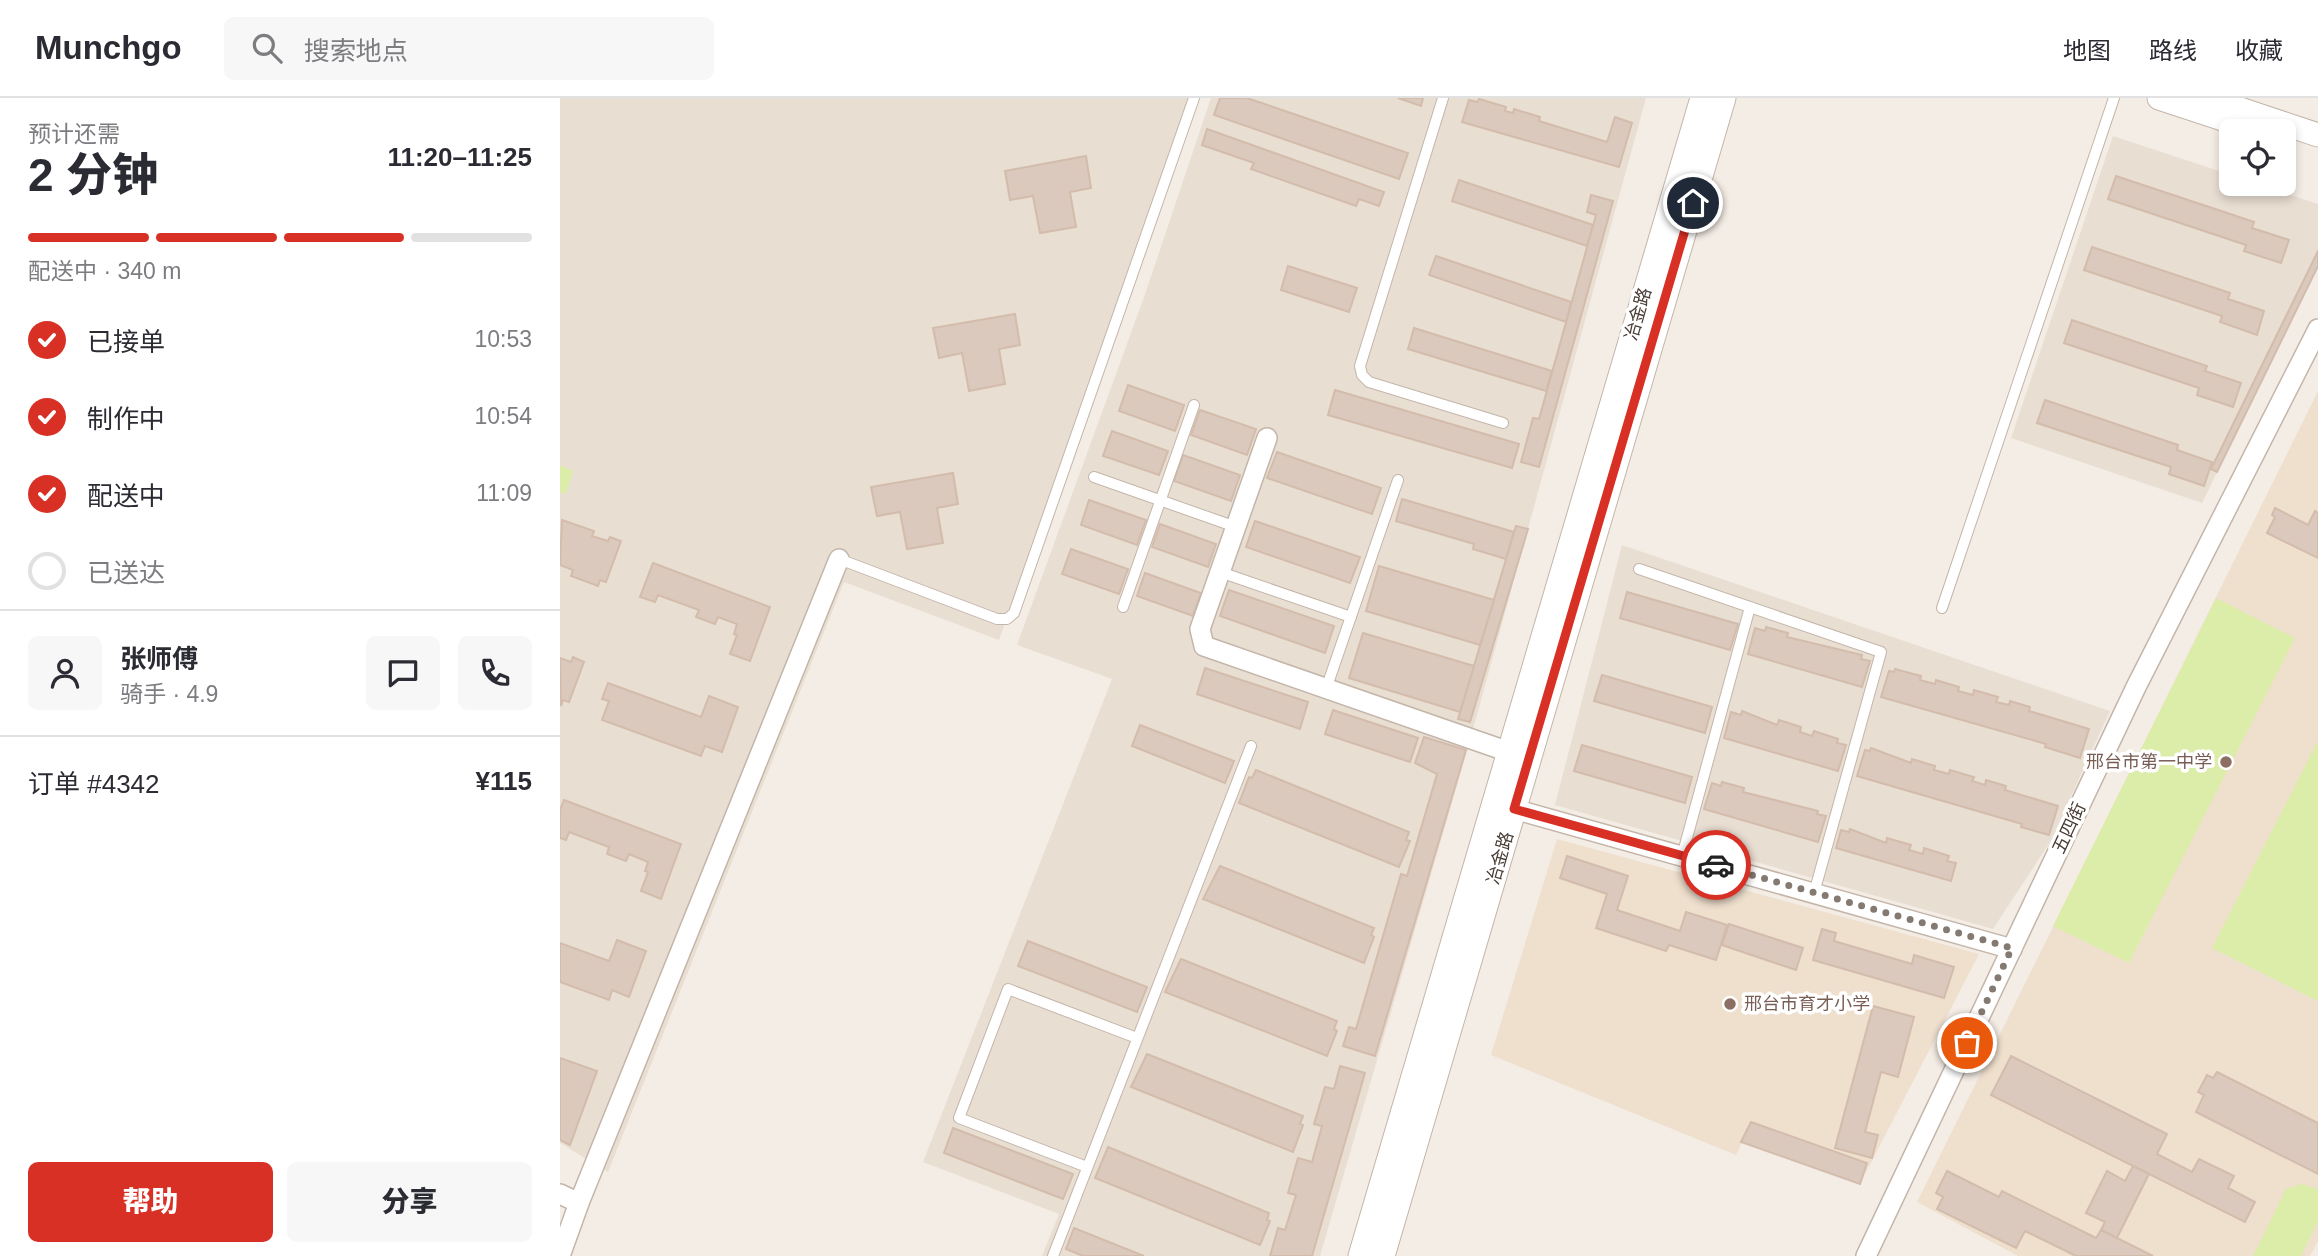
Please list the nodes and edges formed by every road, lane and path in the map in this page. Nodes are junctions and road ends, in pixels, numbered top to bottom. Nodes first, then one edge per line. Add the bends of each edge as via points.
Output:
1 (1194, 98) edge
2 (1443, 98) edge
3 (1702, 98) edge
4 (1724, 98) edge
5 (2115, 98) edge
6 (2159, 98) edge
7 (2207, 98) edge
8 (2222, 119) edge
9 (2318, 135) edge
10 (2296, 144) edge
11 (2318, 151) edge
12 (2318, 329) edge
13 (1194, 405) dead end
14 (1503, 423) dead end
15 (1267, 438) dead end
16 (1094, 477) dead end
17 (1398, 480) dead end
18 (1160, 501) junction
19 (1236, 527) junction
20 (839, 559) joint
21 (1639, 569) dead end
22 (1220, 572) junction
23 (1123, 607) dead end
24 (1750, 607) junction
25 (1941, 608) dead end
26 (1351, 617) junction
27 (1326, 689) junction
28 (1251, 746) dead end
29 (1509, 752) junction
30 (1514, 809) junction
31 (1682, 856) junction
32 (1814, 893) junction
33 (2012, 948) junction
34 (1137, 1038) junction
35 (1087, 1167) junction
36 (560, 1194) edge
37 (579, 1203) junction
38 (561, 1256) edge
39 (1053, 1256) edge
40 (1360, 1256) edge
41 (1382, 1256) edge
42 (1866, 1256) edge

1 - 20 lane via 1014,613 997,619
2 - 14 lane via 1360,366 1369,382
3 - 29 street, 冶金路
4 - 30 street, 冶金路
5 - 25 lane
6 - 8 street
7 - 9 street
10 - 11 street
12 - 33 street, 五四街 via 2136,687
13 - 18 lane
15 - 19 street
16 - 18 lane
17 - 26 lane
18 - 19 lane
18 - 23 lane
19 - 22 street
20 - 37 street
21 - 24 lane
22 - 26 lane
22 - 27 street via 1200,629 1204,646
24 - 31 lane
24 - 32 lane via 1881,652
26 - 27 lane
27 - 29 street
28 - 34 lane
29 - 40 street, 冶金路
30 - 31 street
30 - 41 street, 冶金路
31 - 32 street
32 - 33 street
33 - 42 street, 五四街
34 - 35 lane
34 - 35 lane via 1008,989 959,1118
35 - 39 lane
36 - 37 street
37 - 38 street

